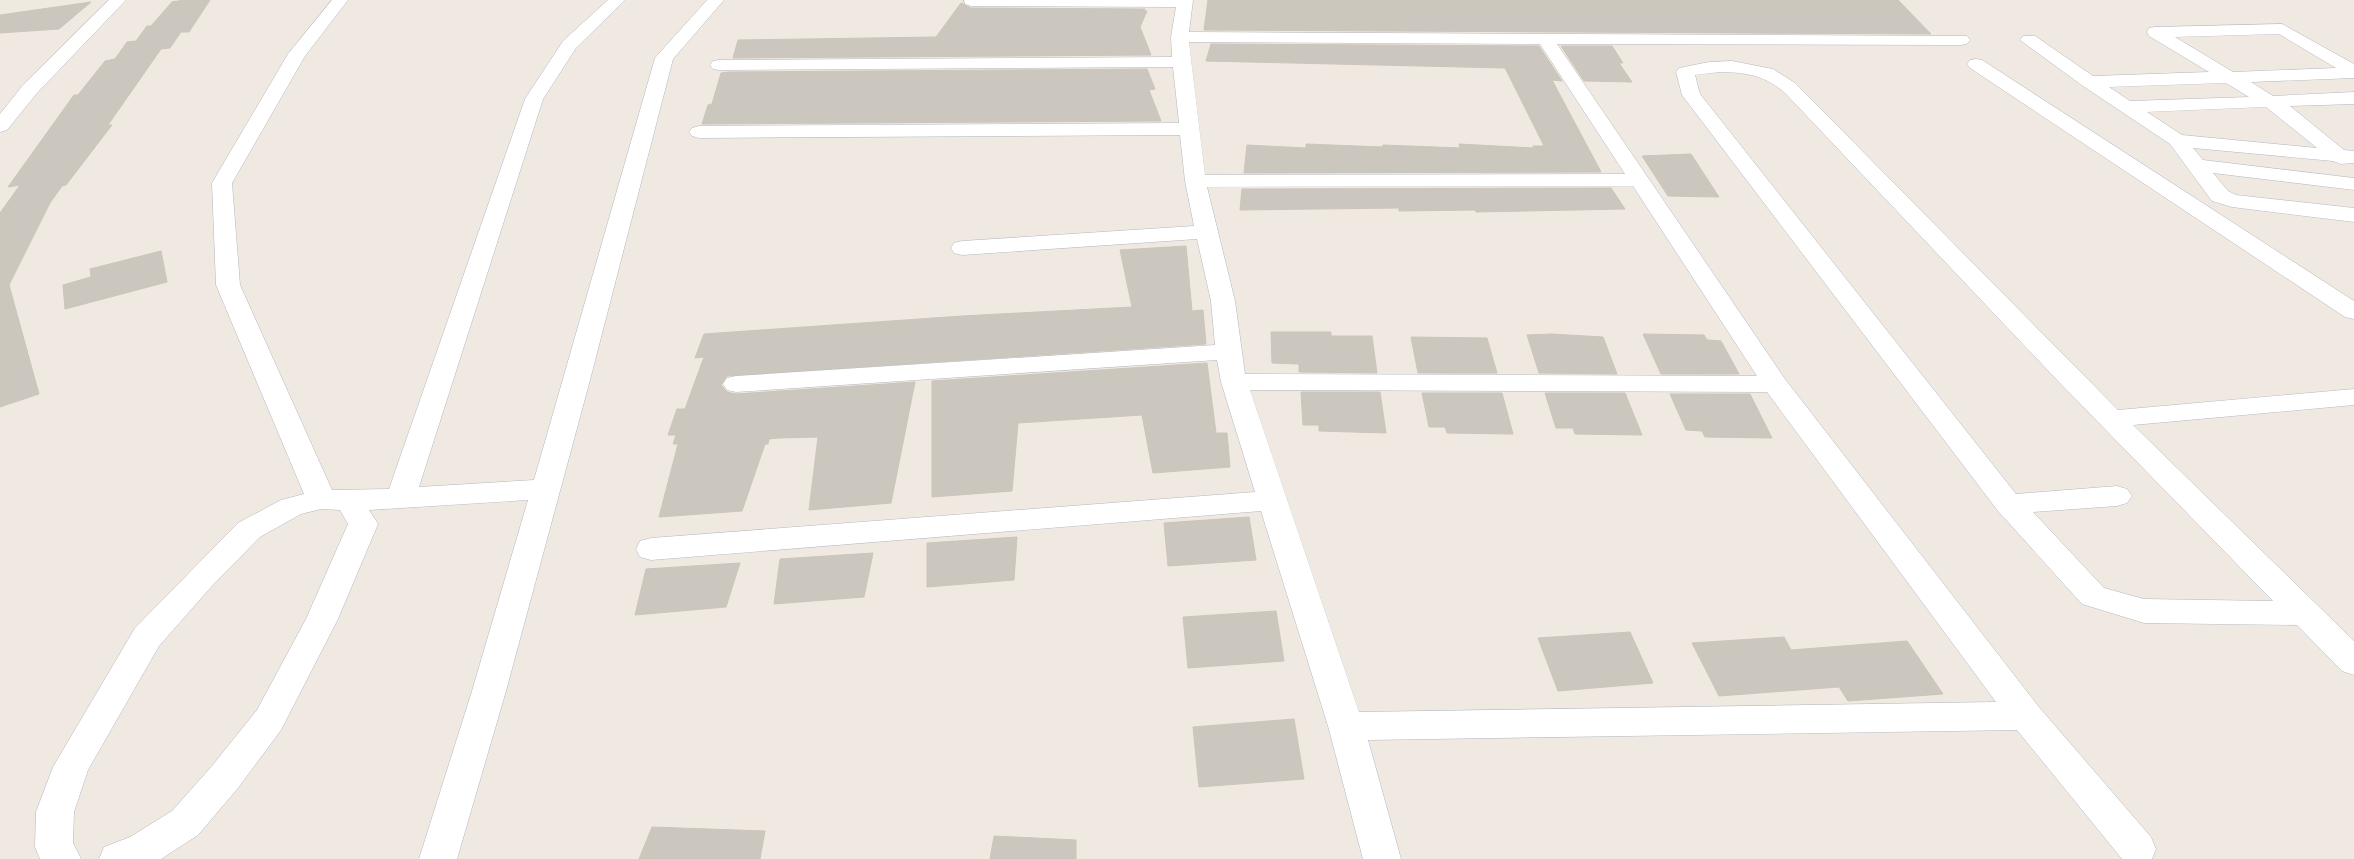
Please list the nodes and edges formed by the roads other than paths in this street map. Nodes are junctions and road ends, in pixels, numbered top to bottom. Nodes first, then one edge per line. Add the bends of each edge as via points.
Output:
1 (118, 0) edge
2 (340, 0) edge
3 (617, 0) edge
4 (716, 0) edge
5 (971, 1) edge
6 (1185, 1) edge
7 (1180, 37) junction
8 (1546, 40) junction
9 (1961, 40) dead end
10 (2028, 40) dead end
11 (1181, 62) junction
12 (1976, 64) dead end
13 (719, 65) dead end
14 (2354, 72) edge
15 (2231, 78) junction
16 (2090, 82) junction
17 (2354, 98) edge
18 (22, 99) junction
19 (0, 101) edge
20 (2271, 102) junction
21 (2126, 107) junction
22 (0, 126) edge
23 (1189, 129) junction
24 (699, 132) dead end
25 (2177, 140) junction
26 (2346, 157) edge
27 (2196, 165) junction
28 (2354, 171) edge
29 (1639, 180) junction
30 (1195, 181) junction
31 (2354, 184) edge
32 (2354, 215) edge
33 (1205, 232) junction
34 (962, 248) dead end
35 (2354, 312) edge
36 (1228, 352) junction
37 (1234, 382) junction
38 (736, 384) dead end
39 (1775, 384) junction
40 (2354, 397) edge
41 (2111, 419) junction
42 (546, 489) junction
43 (2117, 496) dead end
44 (401, 497) junction
45 (335, 500) junction
46 (1273, 500) junction
47 (2008, 504) junction
48 (651, 549) dead end
49 (2305, 613) junction
50 (2354, 662) edge
51 (2026, 716) junction
52 (1346, 726) junction
53 (2137, 849) dead end
54 (62, 859) edge
55 (118, 859) edge
56 (438, 859) edge
57 (1382, 859) edge

1 - 18 street
2 - 45 street via 296,54 222,183 228,285
3 - 44 street via 569,45 534,100
4 - 42 street via 664,58
5 - 6 street
6 - 7 street
7 - 8 street
7 - 11 street
8 - 9 street
8 - 29 street
10 - 16 street
11 - 13 street
11 - 23 street
12 - 35 street
14 - 15 street
14 - 15 street via 2282,29 2155,32
15 - 16 street
15 - 20 street
16 - 21 street
17 - 20 street
18 - 19 street
18 - 22 street
20 - 21 street
20 - 26 street
21 - 25 street
23 - 24 street
23 - 30 street
25 - 26 street
25 - 27 street
26 - 28 street
27 - 31 street
27 - 32 street via 2220,196 2232,201
29 - 30 street
29 - 39 street
30 - 33 street
33 - 34 street
33 - 36 street via 1223,301
36 - 37 street
36 - 38 street
37 - 39 street
37 - 46 street
39 - 51 street
40 - 41 street
41 - 47 street via 1807,104 1778,78 1750,67 1704,68 1685,72 1691,95
41 - 49 street
42 - 44 street
42 - 56 street
43 - 47 street
44 - 45 street
45 - 54 street via 291,507 249,530 146,637 70,767 56,812 54,847
45 - 55 street via 363,524 322,619 269,720 185,823 144,849
46 - 48 street
46 - 52 street
47 - 49 street via 2094,596 2144,611
49 - 50 street
51 - 52 street
51 - 53 street
52 - 57 street

